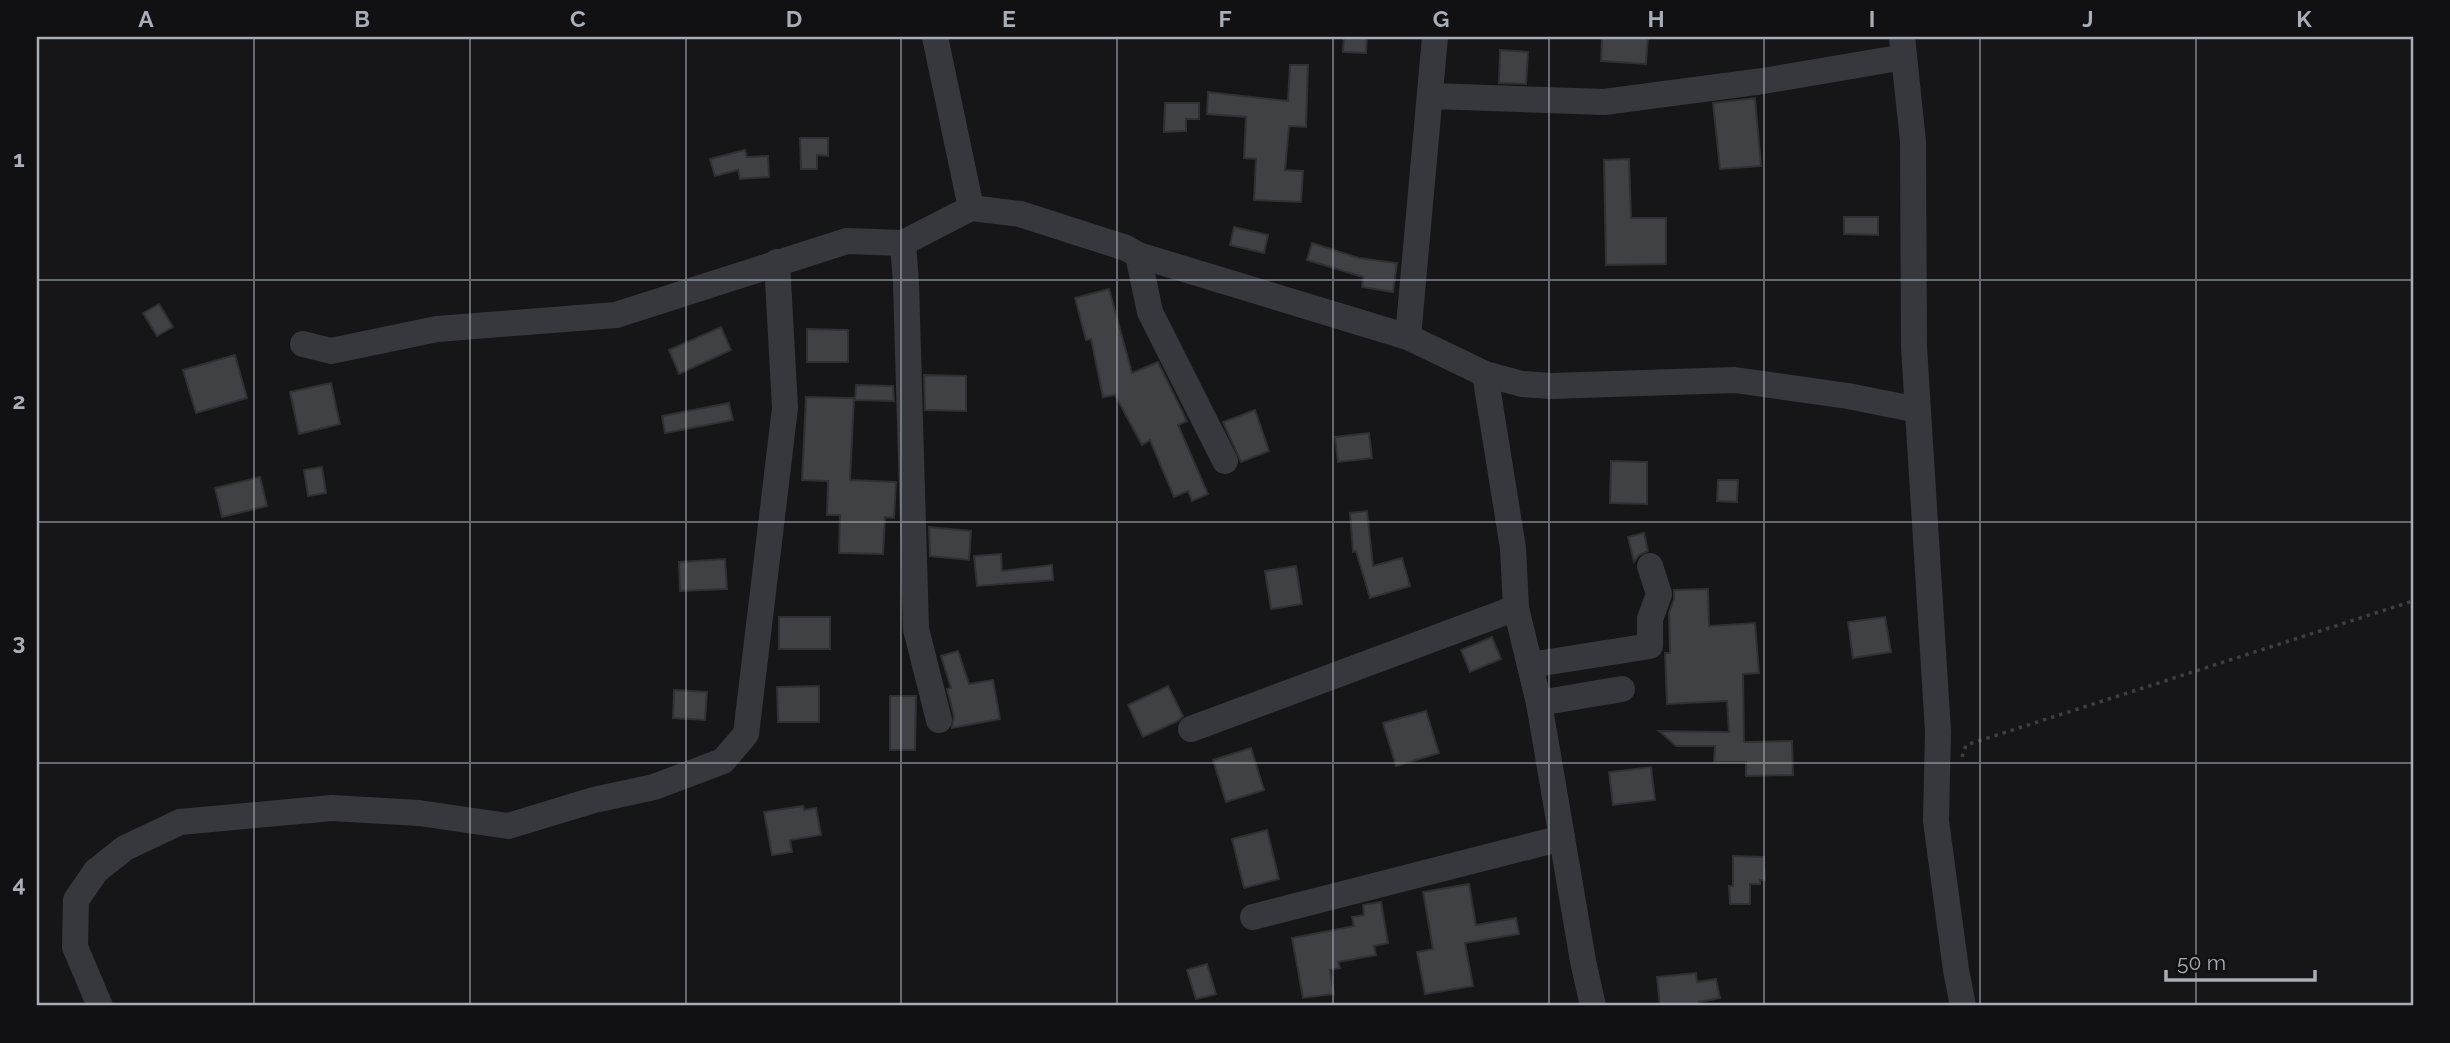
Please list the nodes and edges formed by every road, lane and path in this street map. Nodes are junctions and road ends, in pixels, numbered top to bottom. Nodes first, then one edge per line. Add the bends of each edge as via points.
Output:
1 (934, 37) edge
2 (1435, 37) edge
3 (1903, 47) edge
4 (1432, 96) junction
5 (971, 208) junction
6 (903, 243) junction
7 (1138, 255) junction
8 (777, 262) junction
9 (1408, 337) junction
10 (303, 344) dead end
11 (1485, 374) junction
12 (1918, 410) junction
13 (1224, 461) dead end
14 (1650, 566) dead end
15 (2413, 601) edge
16 (1516, 608) junction
17 (1530, 665) junction
18 (1622, 689) dead end
19 (1539, 703) junction
20 (939, 720) dead end
21 (1191, 729) dead end
22 (1961, 758) dead end
23 (1562, 838) junction
24 (1252, 917) dead end
25 (100, 1006) edge
26 (1593, 1006) edge
27 (1964, 1006) edge

1 - 5 street
2 - 4 street
3 - 4 street via 1763,81 1604,102
3 - 12 street via 1913,141
4 - 9 street
5 - 6 street
5 - 7 street via 1020,214
6 - 8 street via 847,241
6 - 20 street via 916,629
7 - 9 street
7 - 13 street via 1150,312
8 - 10 street via 616,315 437,328 331,351
8 - 25 street via 785,408 746,734 723,761 654,787 508,825 332,808 180,822 125,848 96,871 76,900 75,947
9 - 11 street
11 - 12 street via 1551,386 1735,380
11 - 16 street via 1513,548
12 - 27 street via 1938,731 1936,821
14 - 17 street via 1658,594 1650,619 1650,646
15 - 22 path via 1966,745
16 - 17 street
16 - 21 street
17 - 19 street
18 - 19 street
19 - 23 street
23 - 24 street
23 - 26 street

